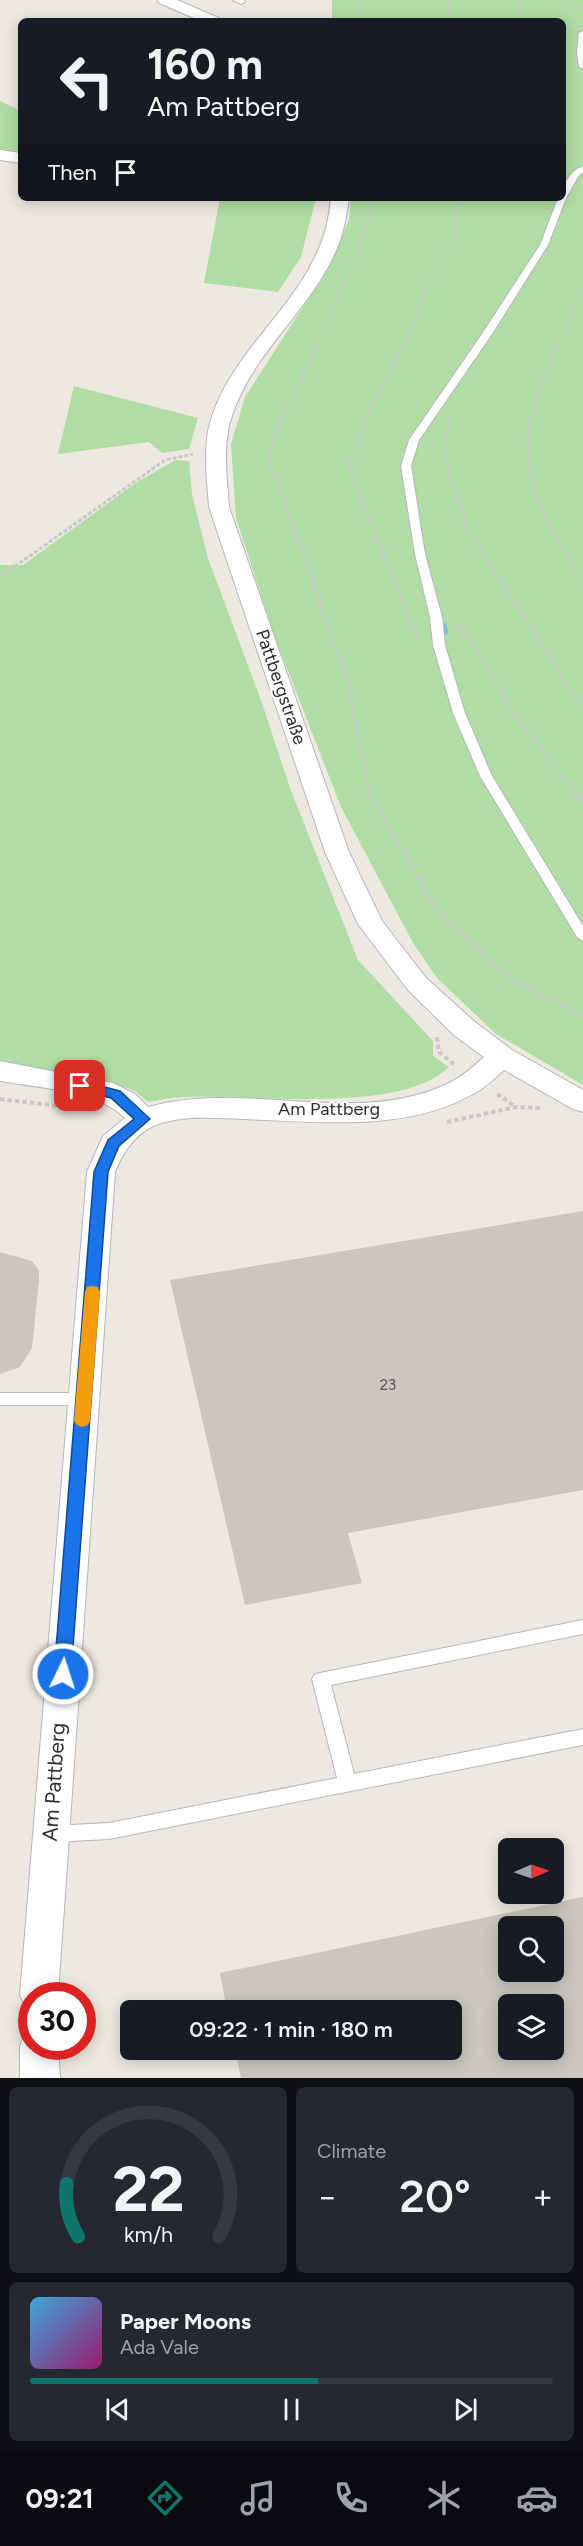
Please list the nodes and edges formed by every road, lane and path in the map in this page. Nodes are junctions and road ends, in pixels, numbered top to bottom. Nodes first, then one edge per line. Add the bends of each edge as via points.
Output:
1 (164, 0) edge
2 (360, 0) edge
3 (448, 0) edge
4 (520, 0) edge
5 (568, 0) edge
6 (583, 9) edge
7 (207, 18) edge
8 (364, 18) edge
9 (450, 18) edge
10 (522, 18) edge
11 (583, 33) edge
12 (583, 67) edge
13 (566, 147) edge
14 (0, 155) edge
15 (18, 158) edge
16 (580, 165) edge
17 (566, 191) edge
18 (340, 201) edge
19 (373, 201) edge
20 (561, 201) edge
21 (583, 290) edge
22 (449, 389) junction
23 (196, 463) dead end
24 (0, 577) edge
25 (583, 581) edge
26 (436, 617) junction
27 (583, 709) edge
28 (583, 802) edge
29 (583, 937) edge
30 (583, 1016) edge
31 (437, 1032) dead end
32 (502, 1057) junction
33 (0, 1071) edge
34 (475, 1080) junction
35 (0, 1099) edge
36 (583, 1102) edge
37 (516, 1107) dead end
38 (74, 1108) dead end
39 (143, 1119) junction
40 (0, 1399) edge
41 (84, 1399) junction
42 (583, 1627) edge
43 (583, 1737) edge
44 (347, 1784) junction
45 (50, 1834) junction
46 (40, 1982) edge
47 (39, 2060) edge
48 (40, 2078) edge

1 - 7 street
2 - 8 path
3 - 9 path
4 - 10 path
5 - 6 path
11 - 12 lane
13 - 16 path
14 - 15 street
16 - 17 lane
18 - 32 street, Pattbergstraße via 335,232 321,264 239,380 222,416 215,454 219,507 337,852 371,924 417,984
19 - 30 path via 338,301 273,440 270,466 350,690 367,790 438,911 499,969
20 - 22 lane via 544,245
21 - 25 path via 544,374 527,433 529,465 540,509
22 - 26 lane via 414,440 406,466 420,554
22 - 27 path via 449,476 468,529
23 - 24 path via 196,454 165,460
26 - 28 path via 468,634 498,691
26 - 29 lane via 439,645 459,713 486,776
31 - 34 path via 439,1052
32 - 34 street, Am Pattberg
32 - 36 street, Pattbergstraße
33 - 39 street via 103,1090 125,1101
34 - 37 path
34 - 39 street, Am Pattberg via 440,1098 400,1107 351,1111 195,1109
35 - 38 path
39 - 41 street, Am Pattberg via 113,1143 101,1172
40 - 41 lane
41 - 45 street, Am Pattberg
42 - 44 lane via 321,1679
43 - 44 lane
44 - 45 lane via 110,1830
45 - 46 street, Am Pattberg
47 - 48 street

